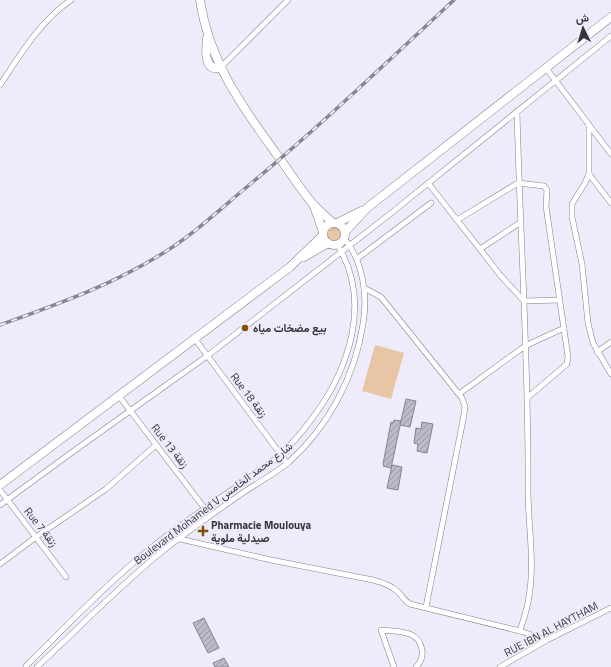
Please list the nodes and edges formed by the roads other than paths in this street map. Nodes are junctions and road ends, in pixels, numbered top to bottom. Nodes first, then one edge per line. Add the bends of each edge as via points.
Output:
1 (71, 0) edge
2 (200, 0) edge
3 (288, 0) edge
4 (611, 17) edge
5 (611, 36) edge
6 (220, 68) junction
7 (546, 68) junction
8 (555, 80) junction
9 (0, 85) edge
10 (517, 112) junction
11 (589, 125) junction
12 (611, 154) edge
13 (590, 174) junction
14 (428, 183) junction
15 (518, 183) junction
16 (610, 200) edge
17 (431, 203) dead end
18 (313, 204) junction
19 (367, 208) junction
20 (457, 220) junction
21 (521, 222) junction
22 (335, 223) junction
23 (323, 234) junction
24 (344, 235) junction
25 (328, 243) junction
26 (349, 245) junction
27 (339, 248) junction
28 (480, 249) junction
29 (358, 258) dead end
30 (300, 259) junction
31 (364, 288) junction
32 (560, 300) junction
33 (524, 301) junction
34 (564, 328) junction
35 (195, 339) junction
36 (611, 342) edge
37 (525, 346) junction
38 (598, 352) junction
39 (207, 356) junction
40 (611, 374) edge
41 (458, 394) junction
42 (119, 396) junction
43 (527, 398) junction
44 (130, 411) junction
45 (156, 445) junction
46 (281, 454) junction
47 (287, 463) junction
48 (0, 485) edge
49 (0, 490) edge
50 (7, 500) junction
51 (0, 505) edge
52 (206, 509) junction
53 (36, 537) junction
54 (180, 539) junction
55 (0, 564) edge
56 (66, 577) dead end
57 (426, 607) junction
58 (611, 608) edge
59 (520, 631) junction
60 (547, 640) junction
61 (25, 667) edge
62 (37, 667) edge
63 (394, 667) edge
64 (416, 667) edge
65 (500, 667) edge

1 - 9 street via 33,37
2 - 6 main road via 207,35
3 - 6 street
4 - 7 main road
5 - 8 street
6 - 18 main road via 248,115
7 - 8 street
7 - 19 main road
8 - 10 street
8 - 11 street
10 - 14 street
10 - 15 street
11 - 12 street
11 - 13 street
13 - 16 street
13 - 38 street via 574,201 572,217 582,264 588,324
14 - 20 street
14 - 26 street
15 - 20 street
15 - 21 street
15 - 32 street via 544,186 547,190 546,206
17 - 29 street
18 - 22 main road
18 - 23 main road
19 - 22 main road
19 - 24 main road
20 - 28 street
21 - 28 street
21 - 33 street
22 - 23 main road via 326,227
22 - 24 main road via 342,227
23 - 25 main road
23 - 30 main road
24 - 26 street, Boulevard Mohamed V شارع محمد الخامس
24 - 27 main road
25 - 27 main road
25 - 30 main road
26 - 27 street
26 - 31 street, Boulevard Mohamed V شارع محمد الخامس via 361,272
27 - 39 street
27 - 46 street, Boulevard Mohamed V شارع محمد الخامس via 352,279 355,299 354,330 350,346 341,371 318,411
28 - 33 street
30 - 35 main road
31 - 41 street via 382,297
31 - 47 street, Boulevard Mohamed V شارع محمد الخامس via 364,320 350,374 323,425
32 - 33 street
32 - 34 street
33 - 37 street
34 - 37 street
34 - 43 street via 568,357 566,364
35 - 39 street, Rue 18 زنقة
35 - 42 main road
36 - 38 street
37 - 41 street
37 - 43 street
38 - 40 street
39 - 44 street
39 - 46 street, Rue 18 زنقة
41 - 57 street via 464,403 464,413
42 - 44 street, Rue 13 زنقة
42 - 48 main road
43 - 59 street via 531,561 529,597
44 - 45 street, Rue 13 زنقة
44 - 50 street
45 - 52 street, Rue 13 زنقة
45 - 53 street via 106,489
46 - 47 street, Rue 18 زنقة
46 - 52 street, Boulevard Mohamed V شارع محمد الخامس
47 - 54 street, Boulevard Mohamed V شارع محمد الخامس
49 - 50 street, Rue 7 زنقة
50 - 51 street
50 - 53 street, Rue 7 زنقة
52 - 61 street, Boulevard Mohamed V شارع محمد الخامس via 126,568
53 - 55 street
53 - 56 street, Rue 7 زنقة
54 - 57 street via 373,580 396,590 403,600 410,604
54 - 62 street, Boulevard Mohamed V شارع محمد الخامس via 142,568
57 - 59 street
58 - 60 street, RUE IBN AL HAYTHAM
59 - 60 street
60 - 65 street, RUE IBN AL HAYTHAM
63 - 64 street via 381,630 416,636 422,657

